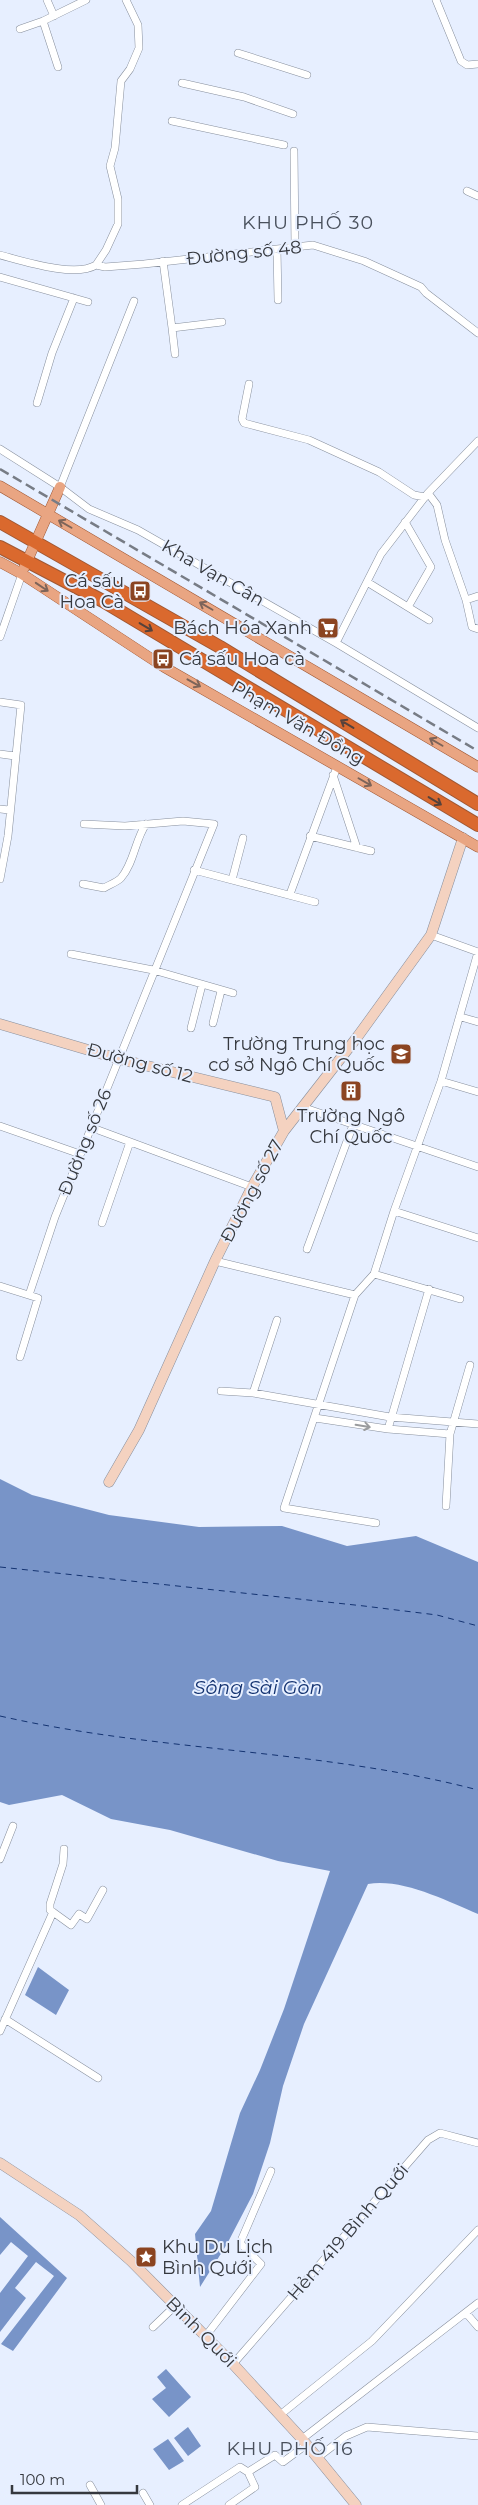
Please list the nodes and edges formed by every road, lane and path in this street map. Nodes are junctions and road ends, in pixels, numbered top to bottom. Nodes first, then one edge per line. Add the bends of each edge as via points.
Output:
1 (47, 0) edge
2 (86, 0) edge
3 (126, 0) edge
4 (436, 0) edge
5 (54, 16) junction
6 (43, 21) junction
7 (20, 29) dead end
8 (238, 53) dead end
9 (477, 65) edge
10 (58, 66) dead end
11 (307, 75) dead end
12 (182, 83) dead end
13 (293, 114) dead end
14 (172, 121) dead end
15 (284, 145) dead end
16 (294, 151) dead end
17 (466, 191) dead end
18 (478, 196) edge
19 (295, 247) junction
20 (277, 249) junction
21 (0, 255) edge
22 (163, 261) junction
23 (96, 266) junction
24 (0, 277) edge
25 (74, 298) junction
26 (278, 300) dead end
27 (134, 301) dead end
28 (88, 302) dead end
29 (222, 322) dead end
30 (172, 328) junction
31 (478, 333) edge
32 (175, 354) dead end
33 (249, 384) dead end
34 (38, 403) dead end
35 (476, 443) edge
36 (0, 449) edge
37 (478, 453) edge
38 (0, 486) edge
39 (60, 486) junction
40 (427, 495) junction
41 (46, 513) junction
42 (0, 522) edge
43 (405, 522) junction
44 (35, 542) junction
45 (0, 547) edge
46 (27, 561) junction
47 (0, 562) edge
48 (22, 574) junction
49 (367, 582) junction
50 (478, 596) edge
51 (466, 600) junction
52 (408, 607) junction
53 (429, 620) dead end
54 (478, 628) edge
55 (0, 637) edge
56 (336, 643) junction
57 (0, 702) edge
58 (478, 728) edge
59 (0, 754) edge
60 (16, 756) junction
61 (478, 767) edge
62 (335, 771) junction
63 (478, 804) edge
64 (0, 809) edge
65 (9, 810) junction
66 (84, 824) dead end
67 (146, 824) junction
68 (478, 825) edge
69 (310, 836) junction
70 (243, 838) dead end
71 (463, 838) junction
72 (478, 847) edge
73 (357, 848) junction
74 (371, 851) dead end
75 (1, 869) edge
76 (194, 870) junction
77 (0, 879) edge
78 (232, 880) junction
79 (84, 884) dead end
80 (290, 894) junction
81 (315, 902) dead end
82 (431, 935) junction
83 (478, 952) edge
84 (71, 954) dead end
85 (153, 970) junction
86 (202, 985) junction
87 (221, 991) junction
88 (233, 993) dead end
89 (461, 1017) junction
90 (478, 1022) edge
91 (213, 1023) dead end
92 (0, 1024) edge
93 (190, 1028) dead end
94 (119, 1059) junction
95 (441, 1081) junction
96 (478, 1092) edge
97 (302, 1108) junction
98 (353, 1125) junction
99 (0, 1126) edge
100 (90, 1127) junction
101 (284, 1131) junction
102 (130, 1142) junction
103 (417, 1147) junction
104 (80, 1154) junction
105 (478, 1167) edge
106 (252, 1187) junction
107 (394, 1211) junction
108 (102, 1223) dead end
109 (478, 1238) edge
110 (307, 1249) dead end
111 (215, 1261) junction
112 (374, 1274) junction
113 (0, 1286) edge
114 (429, 1289) junction
115 (29, 1295) junction
116 (355, 1295) junction
117 (460, 1299) dead end
118 (277, 1320) dead end
119 (20, 1357) dead end
120 (470, 1364) dead end
121 (221, 1391) dead end
122 (253, 1393) junction
123 (318, 1406) junction
124 (390, 1417) junction
125 (315, 1418) junction
126 (452, 1422) junction
127 (478, 1424) edge
128 (388, 1429) junction
129 (450, 1434) junction
130 (109, 1482) dead end
131 (446, 1506) dead end
132 (376, 1523) dead end
133 (14, 1826) dead end
134 (64, 1850) dead end
135 (0, 1859) edge
136 (103, 1890) dead end
137 (53, 1912) junction
138 (5, 2019) junction
139 (0, 2031) edge
140 (98, 2078) dead end
141 (478, 2143) edge
142 (0, 2163) edge
143 (271, 2171) dead end
144 (478, 2230) edge
145 (478, 2303) edge
146 (175, 2306) junction
147 (466, 2313) junction
148 (153, 2327) dead end
149 (478, 2327) edge
150 (205, 2337) junction
151 (233, 2364) junction
152 (280, 2415) junction
153 (478, 2436) edge
154 (304, 2442) junction
155 (317, 2458) junction
156 (248, 2472) junction
157 (90, 2486) dead end
158 (143, 2493) dead end
159 (101, 2505) edge
160 (150, 2505) edge
161 (182, 2505) edge
162 (228, 2505) edge
163 (356, 2505) edge

1 - 5 street
2 - 5 street
3 - 23 street via 138,25 138,48 122,81 110,166 118,199 118,224
4 - 9 street via 461,61
5 - 6 street
6 - 7 street
6 - 10 street
8 - 11 street
12 - 13 street via 244,97
14 - 15 street
16 - 19 street
17 - 18 street
19 - 20 street, Đường số 48
19 - 31 street, Đường số 48 via 314,245 337,252 421,287
20 - 22 street, Đường số 48 via 225,257
20 - 26 street
21 - 23 street via 60,269
22 - 23 street, Đường số 48
22 - 30 street
24 - 25 street
25 - 28 street
25 - 34 street via 52,353
27 - 39 street
29 - 30 street
30 - 32 street
33 - 40 street via 244,423 309,440 379,472 414,495
35 - 37 street
35 - 40 street
36 - 39 street, Kha Vạn Cân
38 - 41 main road
39 - 41 main road
39 - 56 street, Kha Vạn Cân via 89,509 138,530
40 - 43 street
40 - 51 street via 438,505 445,540
41 - 44 main road
61 -> 41 main road
42 - 44 highway, Phạm Văn Đồng
43 - 49 street via 381,554
43 - 52 street via 431,567
44 - 46 main road
63 -> 44 highway, Phạm Văn Đồng via 220,647
45 - 46 highway, Phạm Văn Đồng
46 - 48 main road
46 -> 68 highway, Phạm Văn Đồng via 111,606
47 - 48 main road, Phạm Văn Đồng
48 - 55 street
48 -> 62 main road, Phạm Văn Đồng via 164,667 251,715
49 - 52 street
49 - 56 street
50 - 51 street
51 - 54 street via 472,627
52 - 53 street
56 - 58 street, Kha Vạn Cân
57 - 60 street via 21,705
59 - 60 street
60 - 65 street
62 - 69 street
62 -> 71 main road, Phạm Văn Đồng
62 - 73 street
64 - 65 street
65 - 75 street
66 - 67 street
67 - 76 street, Đường số 26 via 183,821 214,824
67 - 79 street via 121,878 104,888
69 - 73 street
69 - 80 street
70 - 78 street
71 - 72 main road, Phạm Văn Đồng
71 - 82 street, Đường số 27
73 - 74 street
75 - 77 street
76 - 78 street
76 - 85 street, Đường số 26
78 - 80 street
80 - 81 street
82 - 83 street
82 - 97 street, Đường số 27
83 - 89 street
84 - 85 street
85 - 86 street
85 - 94 street, Đường số 26
86 - 87 street
86 - 93 street
87 - 88 street
87 - 91 street
89 - 90 street
89 - 95 street
92 - 94 street, Đường số 12
94 - 100 street, Đường số 26
94 - 101 street, Đường số 12 via 275,1097
95 - 96 street
95 - 103 street
97 - 98 street
97 - 101 street, Đường số 27
98 - 103 street
98 - 110 street
99 - 104 street
100 - 102 street
100 - 104 street, Đường số 26
101 - 106 street, Đường số 27
102 - 106 street
102 - 108 street
103 - 105 street
103 - 107 street
104 - 115 street, Đường số 26
106 - 111 street, Đường số 27
107 - 109 street
107 - 112 street
111 - 116 street
111 - 130 street, Đường số 27 via 139,1430
112 - 114 street
112 - 116 street
113 - 115 street
114 - 117 street
114 - 124 street
115 - 119 street via 38,1298
116 - 123 street
118 - 122 street
120 - 126 street
121 - 122 street
122 - 123 street
123 - 124 street
123 - 125 street
124 - 126 street
124 - 128 street
125 -> 128 street
125 - 132 street via 284,1508
126 - 127 street
126 - 129 street
128 - 129 street
129 - 131 street
133 - 135 street
134 - 137 street via 63,1864 50,1904
136 - 137 street via 87,1919 78,1914 71,1925
137 - 138 street
138 - 139 street
138 - 140 street
141 - 151 street, Hẻm 419 Bình Quới via 440,2133 428,2140
142 - 146 street, Bình Quới via 79,2215
143 - 150 street via 240,2243 261,2264
144 - 152 street via 372,2341
145 - 147 street
146 - 148 street
146 - 150 street, Bình Quới
147 - 149 street
147 - 154 street
150 - 151 street, Bình Quới
151 - 152 street, Bình Quới
152 - 154 street, Bình Quới
153 - 155 street via 367,2427 346,2436
154 - 155 street, Bình Quới
154 - 156 street via 283,2462 275,2455
155 - 163 street, Bình Quới
156 - 161 street via 240,2467
156 - 162 street via 254,2487
157 - 159 street
158 - 160 street

